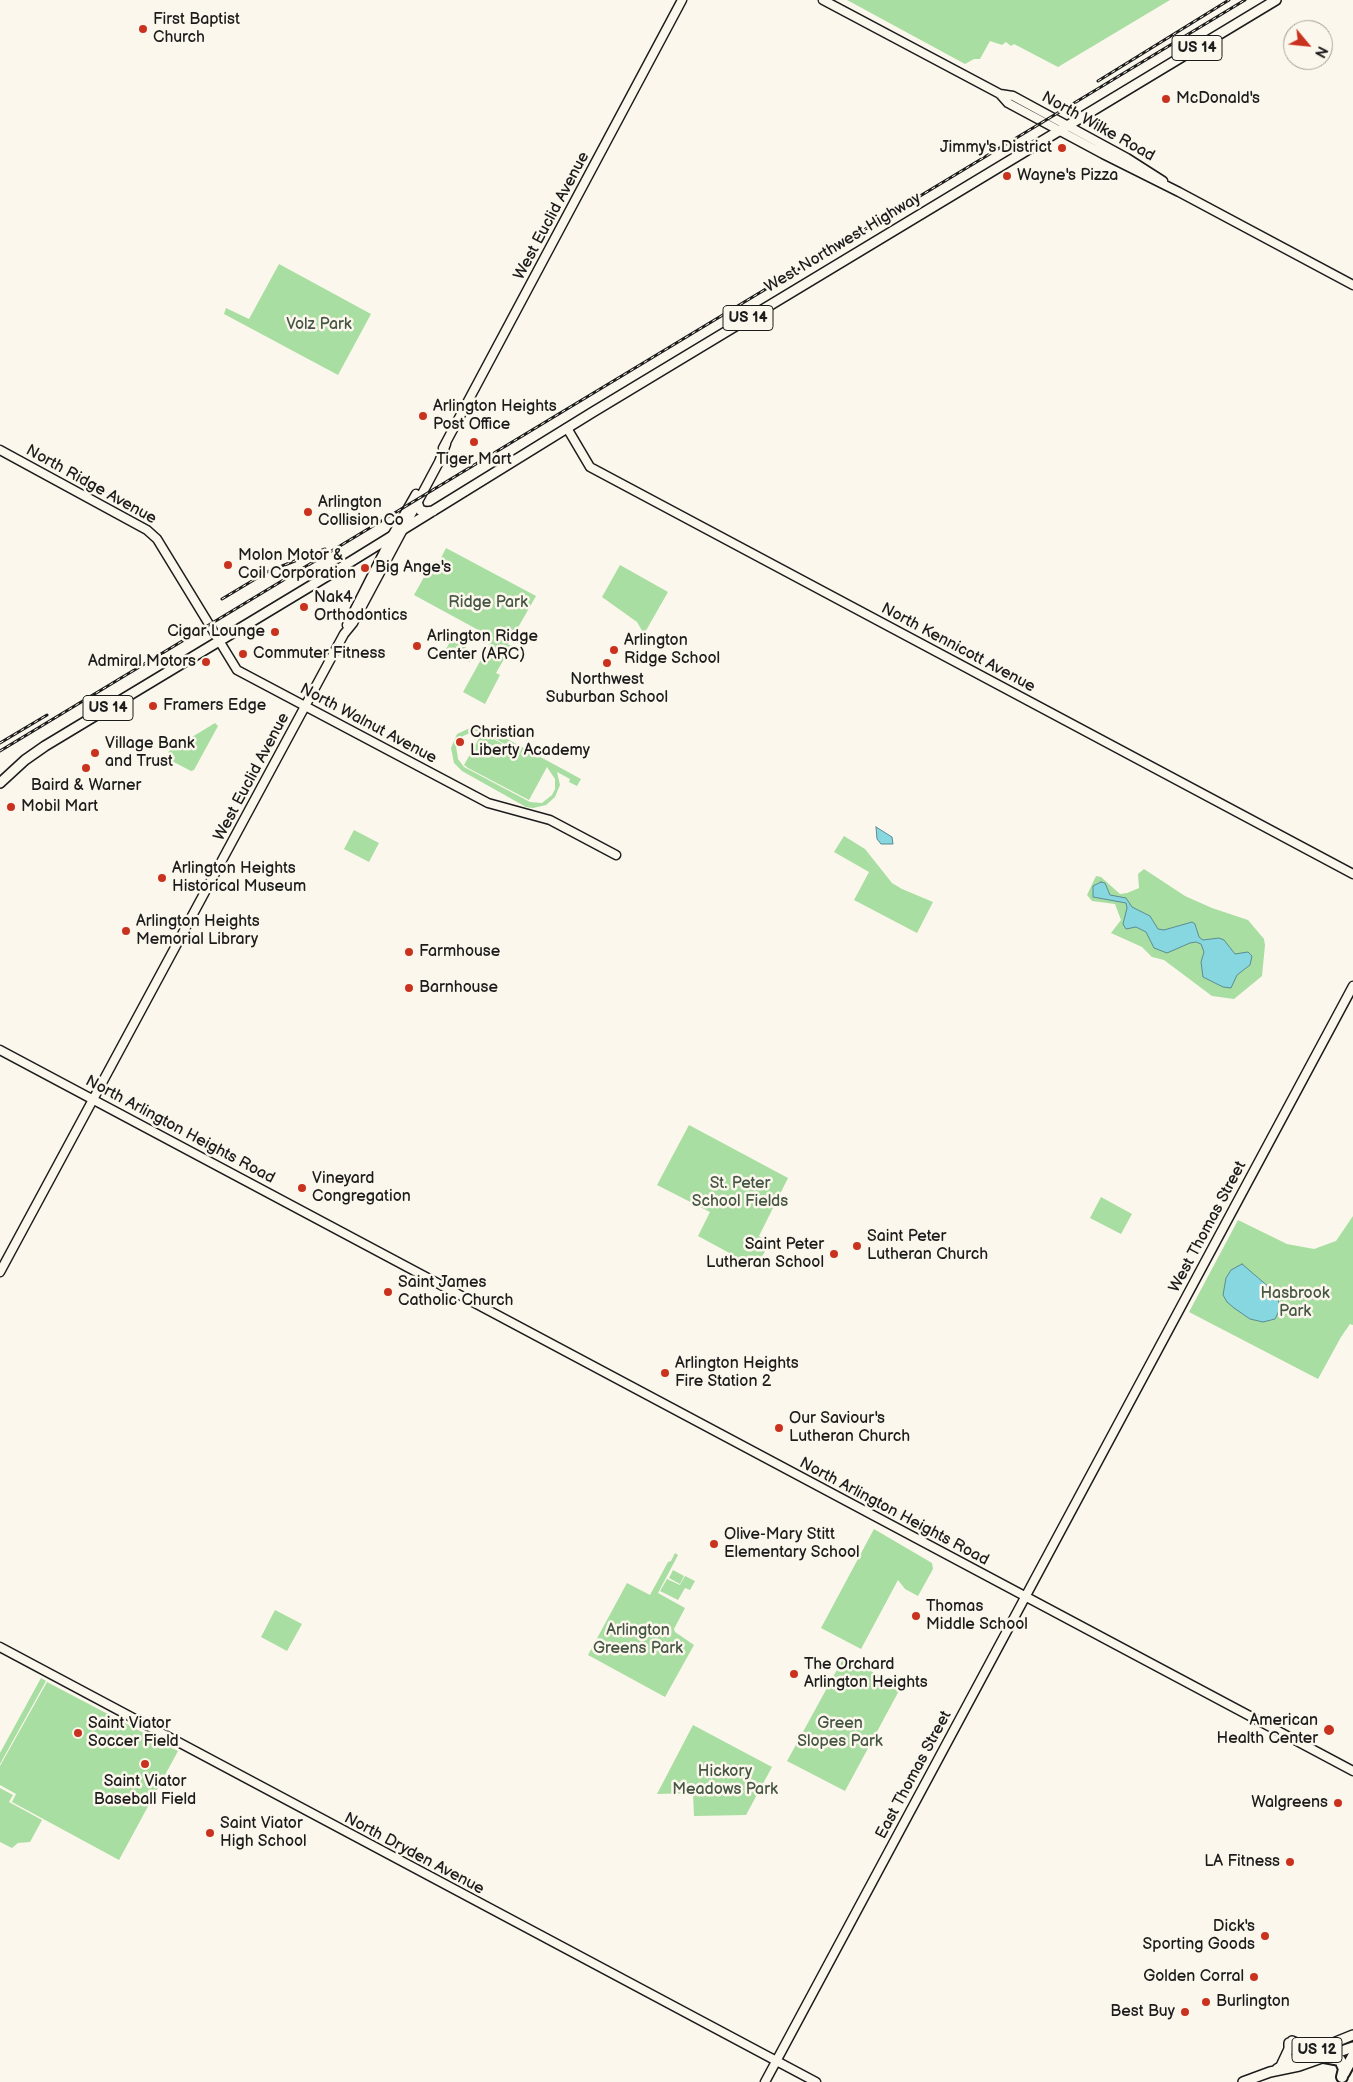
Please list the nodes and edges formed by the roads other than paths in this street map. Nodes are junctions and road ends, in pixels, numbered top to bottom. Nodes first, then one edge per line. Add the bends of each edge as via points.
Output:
1 (682, 0) edge
2 (823, 0) edge
3 (1276, 0) edge
4 (1000, 94) junction
5 (1069, 126) junction
6 (1060, 131) junction
7 (1179, 192) junction
8 (1353, 285) edge
9 (567, 428) junction
10 (446, 444) junction
11 (0, 450) edge
12 (417, 502) junction
13 (433, 511) junction
14 (403, 529) junction
15 (392, 536) junction
16 (164, 549) joint
17 (344, 634) junction
18 (219, 640) junction
19 (306, 706) junction
20 (0, 783) edge
21 (616, 855) dead end
22 (1353, 874) edge
23 (1353, 986) edge
24 (0, 1050) edge
25 (93, 1100) junction
26 (0, 1272) edge
27 (1088, 1482) joint
28 (1025, 1596) junction
29 (0, 1647) edge
30 (1353, 1771) edge
31 (1353, 2035) edge
32 (1353, 2048) edge
33 (1315, 2051) junction
34 (1353, 2056) edge
35 (1324, 2058) junction
36 (777, 2061) junction
37 (1281, 2066) junction
38 (1270, 2072) junction
39 (1340, 2080) edge
40 (765, 2082) edge
41 (816, 2082) edge
42 (1243, 2082) edge

1 - 10 street, West Euclid Avenue
2 - 4 street, North Wilke Road
3 - 5 main road, West Northwest Highway / US 14
4 - 5 street, North Wilke Road via 1013,96
4 - 6 street, North Wilke Road via 1008,103
5 - 6 main road, West Northwest Highway / US 14
5 - 7 street, North Wilke Road via 1128,158
6 - 7 street, North Wilke Road
6 - 9 main road, West Northwest Highway / US 14
7 - 8 street, North Wilke Road
9 - 13 main road, West Northwest Highway / US 14
9 - 22 street, North Kennicott Avenue via 590,467
10 - 12 street, West Euclid Avenue
10 - 15 street, West Euclid Avenue
11 - 16 street, North Ridge Avenue via 147,530
12 - 13 main road via 420,510
12 - 14 street, West Euclid Avenue
13 - 14 main road, West Northwest Highway / US 14
14 - 15 main road, West Northwest Highway / US 14
14 - 17 street, West Euclid Avenue
15 - 17 street, West Euclid Avenue via 350,616
15 - 18 main road, West Northwest Highway / US 14
16 - 18 street, North Walnut Avenue
17 - 19 street, West Euclid Avenue
18 - 19 street, North Walnut Avenue via 237,670
18 - 20 main road, West Northwest Highway / US 14 via 45,746
19 - 21 street, North Walnut Avenue via 488,803 550,820
19 - 25 street, West Euclid Avenue
23 - 27 street, West Thomas Street
24 - 25 street, North Arlington Heights Road
25 - 26 street, West Euclid Avenue
25 - 28 street, North Arlington Heights Road
27 - 28 street, East Thomas Street
28 - 30 street, North Arlington Heights Road
28 - 36 street, East Thomas Street
29 - 36 street, North Dryden Avenue
31 - 33 main road, US 12
32 - 35 main road, US 12
33 - 37 main road, US 12
33 - 37 main road via 1290,2042
34 - 39 highway
35 - 38 main road, US 12
35 - 39 highway via 1340,2060 1344,2069
36 - 40 street, East Thomas Street
36 - 41 street, North Dryden Avenue
37 - 38 main road, US 12
38 - 42 main road, US 12

